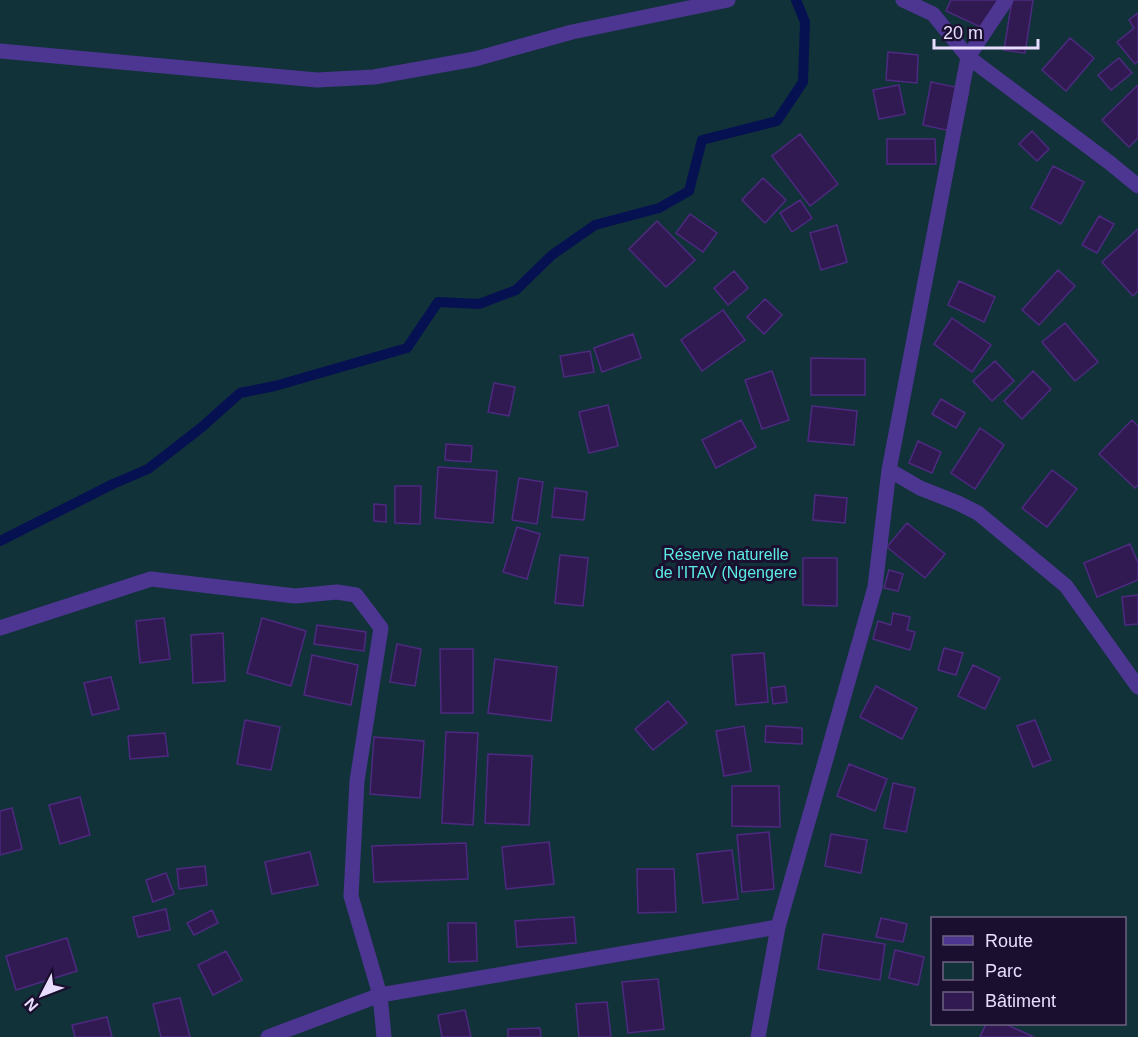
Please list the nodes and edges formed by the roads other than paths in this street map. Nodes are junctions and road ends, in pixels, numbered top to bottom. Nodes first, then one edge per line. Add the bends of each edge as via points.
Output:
1 (728, 0) edge
2 (903, 0) edge
3 (1006, 0) edge
4 (0, 51) edge
5 (968, 57) junction
6 (1138, 186) edge
7 (889, 470) junction
8 (0, 628) edge
9 (1138, 687) edge
10 (778, 927) junction
11 (380, 995) junction
12 (268, 1037) edge
13 (384, 1037) edge
14 (758, 1037) edge

1 - 4 street via 572,32 475,59 374,76 318,80
2 - 5 street via 933,14
3 - 5 street
5 - 6 street
5 - 7 street
7 - 9 street via 978,513 1066,586
7 - 10 street via 875,587
8 - 11 street via 151,579 295,596 336,592 356,595 381,628 357,781 351,896
10 - 11 street
10 - 14 street
11 - 12 street
11 - 13 street

